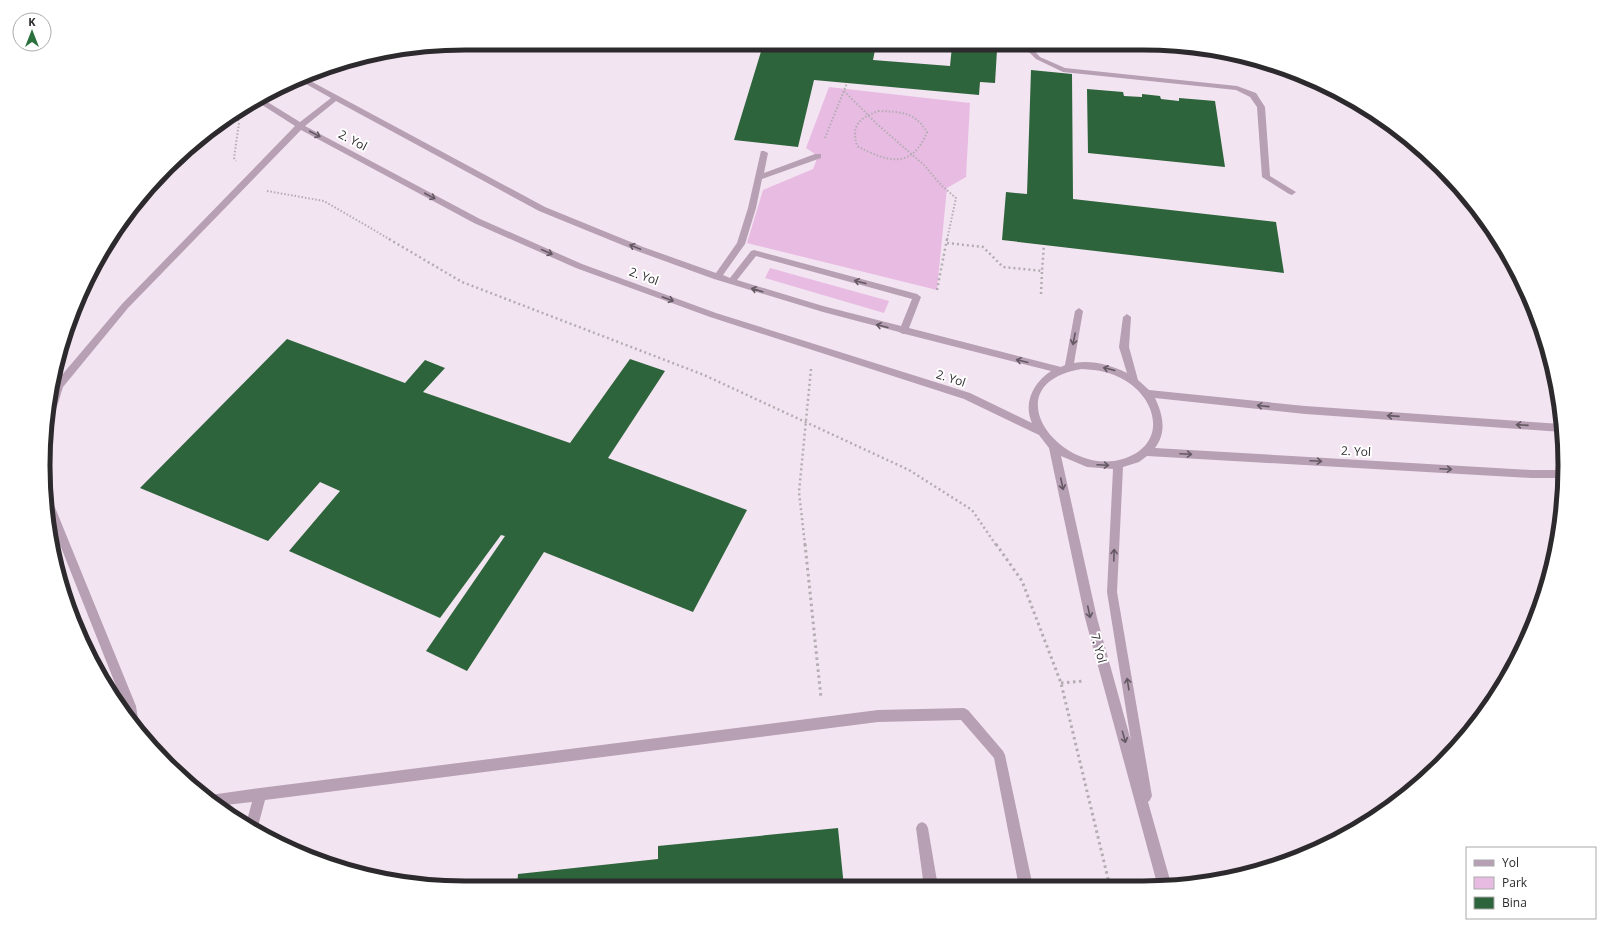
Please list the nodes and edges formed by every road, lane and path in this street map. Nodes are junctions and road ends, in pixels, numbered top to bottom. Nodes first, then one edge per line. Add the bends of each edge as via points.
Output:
1 (1030, 50) edge
2 (307, 82) edge
3 (847, 83) dead end
4 (844, 91) junction
5 (335, 98) junction
6 (264, 103) edge
7 (868, 116) junction
8 (238, 118) edge
9 (300, 126) junction
10 (764, 153) dead end
11 (818, 156) joint
12 (913, 156) junction
13 (759, 177) junction
14 (247, 181) junction
15 (1292, 192) dead end
16 (947, 242) junction
17 (1044, 244) dead end
18 (1042, 271) junction
19 (718, 276) junction
20 (732, 282) junction
21 (1041, 294) dead end
22 (917, 297) junction
23 (1079, 311) dead end
24 (1127, 317) dead end
25 (903, 331) junction
26 (814, 347) junction
27 (1064, 369) junction
28 (1134, 381) junction
29 (57, 392) edge
30 (1148, 394) junction
31 (806, 422) junction
32 (1556, 428) edge
33 (1041, 432) junction
34 (1054, 446) junction
35 (1147, 452) junction
36 (1118, 464) junction
37 (1558, 474) edge
38 (54, 516) edge
39 (131, 711) edge
40 (823, 723) junction
41 (260, 794) junction
42 (219, 800) edge
43 (253, 822) edge
44 (922, 828) dead end
45 (1155, 847) junction
46 (1163, 880) edge
47 (930, 881) edge
48 (1025, 881) edge
49 (1109, 881) edge

1 - 15 street via 1038,58 1063,70 1237,88 1253,95 1261,106 1266,177
2 - 5 street, 2. Yol
3 - 4 path
4 - 7 path
4 - 11 path
5 - 9 street
19 -> 5 street, 2. Yol via 640,249 542,209
6 - 9 street, 2. Yol
7 - 12 path
7 - 12 path via 878,111 907,113 921,121 926,132 919,151
7 - 12 path via 858,121 855,127 853,136 857,146 884,159
8 - 14 path via 234,158
9 - 14 street
9 -> 26 street, 2. Yol via 477,221 579,266 713,315
10 - 13 street
11 - 13 street
12 - 16 path via 956,198
13 - 19 street via 741,244
14 - 29 street via 125,306 59,385
14 - 31 path via 271,192 324,200 462,282 704,375
16 - 18 path via 983,247 1003,267
16 - 22 path via 937,290
17 - 18 path
18 - 21 path
19 - 20 street, 2. Yol
22 -> 20 street via 754,253
25 -> 20 street, 2. Yol
22 - 25 street
23 -> 27 street
24 - 28 street via 1124,347
27 -> 25 street, 2. Yol
26 - 31 path
26 - 33 street, 2. Yol via 967,396
28 -> 27 street, 2. Yol via 1116,371 1096,366
27 - 33 street, 2. Yol via 1046,378 1038,389 1034,417
28 - 30 street, 2. Yol
32 -> 30 street via 1305,410
30 - 35 street, 2. Yol via 1156,409 1159,424 1156,439
31 - 40 path via 799,492
31 - 49 path via 909,470 972,510 1022,580 1062,683
33 - 34 street, 2. Yol
34 -> 36 street, 2. Yol via 1072,457 1093,464
34 -> 45 street, 7. Yol via 1091,618
35 - 36 street, 2. Yol via 1133,461
35 -> 37 street, 2. Yol
45 -> 36 street, 7. Yol via 1112,592
38 - 39 street
40 - 41 street
40 - 48 street via 878,716 964,714 999,755
41 - 42 street
41 - 43 street
44 - 47 street
45 - 46 street, 7. Yol

